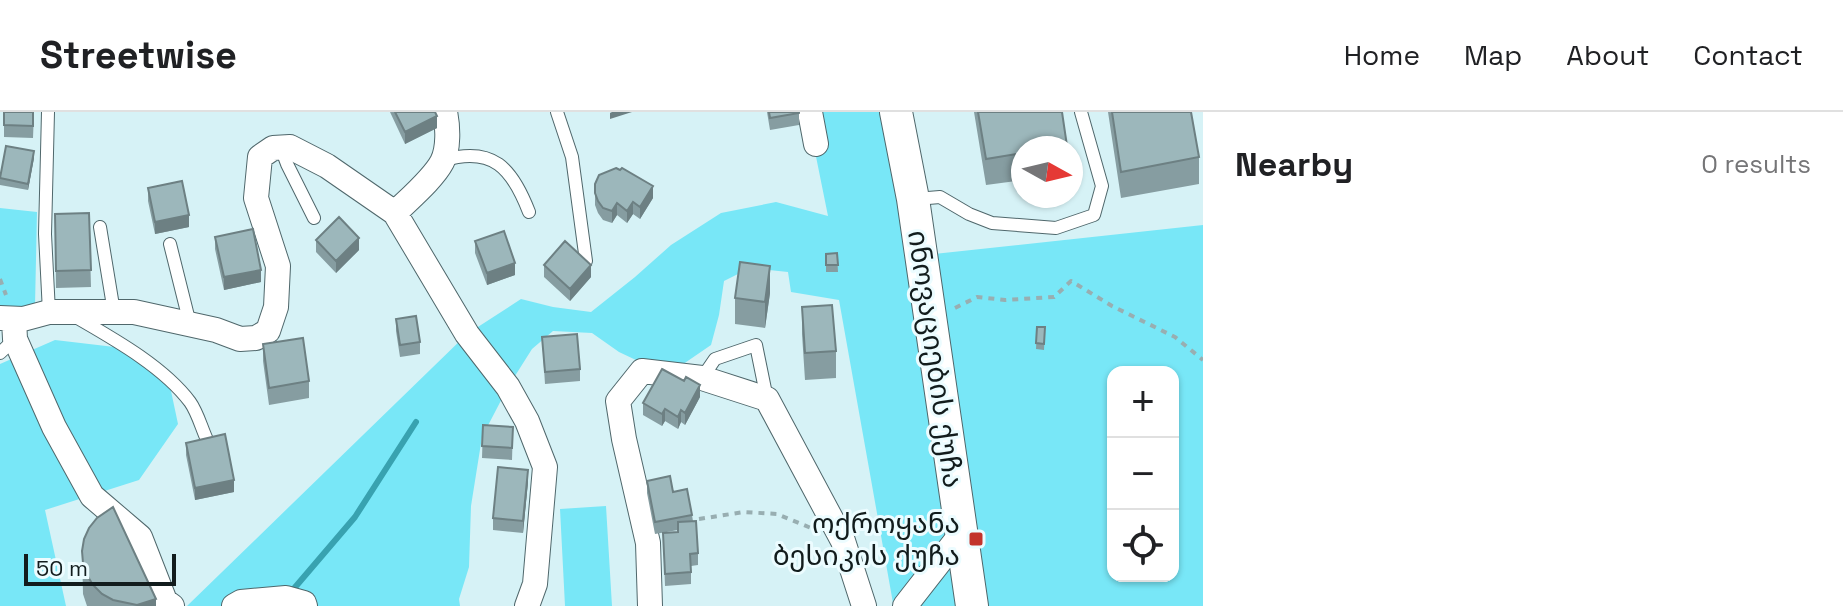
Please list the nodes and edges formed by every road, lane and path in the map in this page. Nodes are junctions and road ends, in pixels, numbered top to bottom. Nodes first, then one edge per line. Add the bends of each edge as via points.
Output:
1 (48, 112) edge
2 (445, 112) edge
3 (557, 112) edge
4 (810, 112) edge
5 (896, 112) edge
6 (1081, 112) edge
7 (816, 144) dead end
8 (281, 148) junction
9 (444, 160) junction
10 (913, 199) junction
11 (529, 212) dead end
12 (395, 213) junction
13 (314, 218) dead end
14 (100, 227) dead end
15 (170, 244) dead end
16 (586, 261) edge
17 (0, 279) edge
18 (58, 312) junction
19 (114, 312) junction
20 (930, 315) junction
21 (190, 324) junction
22 (7, 325) edge
23 (1203, 360) edge
24 (702, 378) junction
25 (767, 399) junction
26 (208, 442) edge
27 (699, 519) edge
28 (962, 533) junction
29 (843, 541) junction
30 (172, 606) edge
31 (234, 606) edge
32 (305, 606) edge
33 (527, 606) edge
34 (650, 606) edge
35 (864, 606) edge
36 (905, 606) edge
37 (972, 606) edge

1 - 18 lane via 45,234
2 - 9 street
3 - 16 lane via 572,157
4 - 7 street
5 - 10 street, ინოვაციების ქუჩა
6 - 10 lane via 1102,186 1094,215 1056,228 992,223 940,197
8 - 12 street via 290,147 327,166
8 - 13 lane
8 - 21 street via 260,157 256,198 278,266 276,307 268,331 240,339
9 - 11 lane via 486,156 499,163
9 - 12 street
10 - 20 street, ინოვაციების ქუჩა
12 - 33 street via 467,334 508,387 545,467 535,584
14 - 19 lane
15 - 21 lane
17 - 22 path
18 - 19 street
18 - 22 street
18 - 26 lane via 108,335 163,374 191,403
19 - 21 street
20 - 23 path via 977,297 1054,297 1071,281 1175,337
20 - 28 street, ინოვაციების ქუჩა
22 - 30 street via 92,496 140,537 165,601
24 - 25 street
24 - 25 lane via 715,359 756,345
24 - 34 street via 642,371 618,401 648,543
25 - 29 street
27 - 29 path via 744,512 777,514
28 - 36 street
28 - 37 street, ინოვაციების ქუჩა
29 - 35 street
31 - 32 street via 286,598

